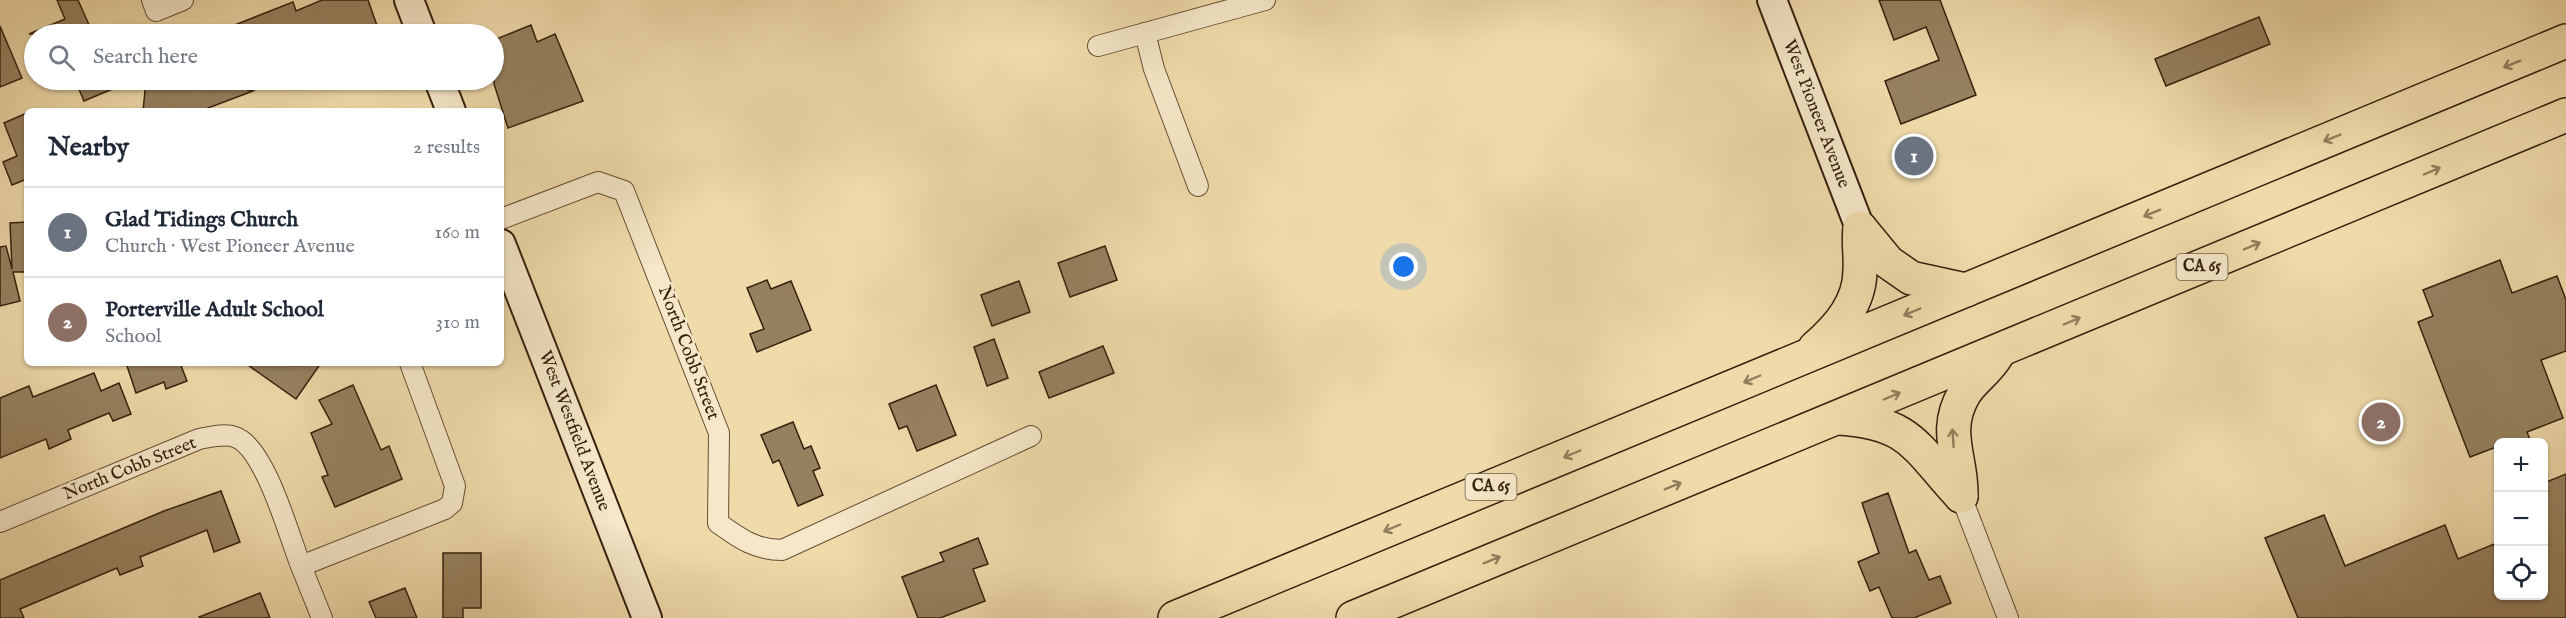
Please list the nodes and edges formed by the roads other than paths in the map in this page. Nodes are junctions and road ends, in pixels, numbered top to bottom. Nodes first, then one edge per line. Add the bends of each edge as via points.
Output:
1 (183, 0) edge
2 (409, 0) edge
3 (1265, 0) edge
4 (1772, 0) edge
5 (154, 5) edge
6 (418, 24) edge
7 (1145, 33) junction
8 (2566, 41) edge
9 (1098, 46) dead end
10 (443, 90) edge
11 (450, 108) edge
12 (2566, 115) edge
13 (1197, 186) dead end
14 (504, 218) edge
15 (1860, 228) junction
16 (504, 252) edge
17 (1966, 290) junction
18 (1999, 351) junction
19 (1806, 356) junction
20 (411, 366) edge
21 (1838, 418) junction
22 (1031, 436) dead end
23 (1961, 496) junction
24 (0, 522) edge
25 (301, 566) junction
26 (322, 618) edge
27 (647, 618) edge
28 (1175, 618) edge
29 (1353, 618) edge
30 (2008, 618) edge

1 - 5 street
2 - 6 street
3 - 7 street
4 - 15 street, West Pioneer Avenue
7 - 9 street
7 - 13 street via 1154,69
8 -> 17 highway, CA 65
10 - 11 street
18 -> 12 highway, CA 65
14 - 22 street, North Cobb Street via 598,182 624,191 719,434 718,523 747,544 782,550
15 - 17 highway via 1878,252 1905,274
15 - 19 highway via 1856,296 1833,332
16 - 27 street, West Westfield Avenue
17 -> 19 highway, CA 65
21 -> 18 highway, CA 65
23 -> 18 highway via 1953,419 1964,393 1990,368
19 -> 28 highway, CA 65
20 - 25 street via 455,486 452,503
21 - 23 highway via 1879,422 1904,434 1923,450
29 -> 21 highway, CA 65
23 - 30 street
24 - 25 street, North Cobb Street via 199,439 234,436 248,444 260,462
25 - 26 street, North Cobb Street

